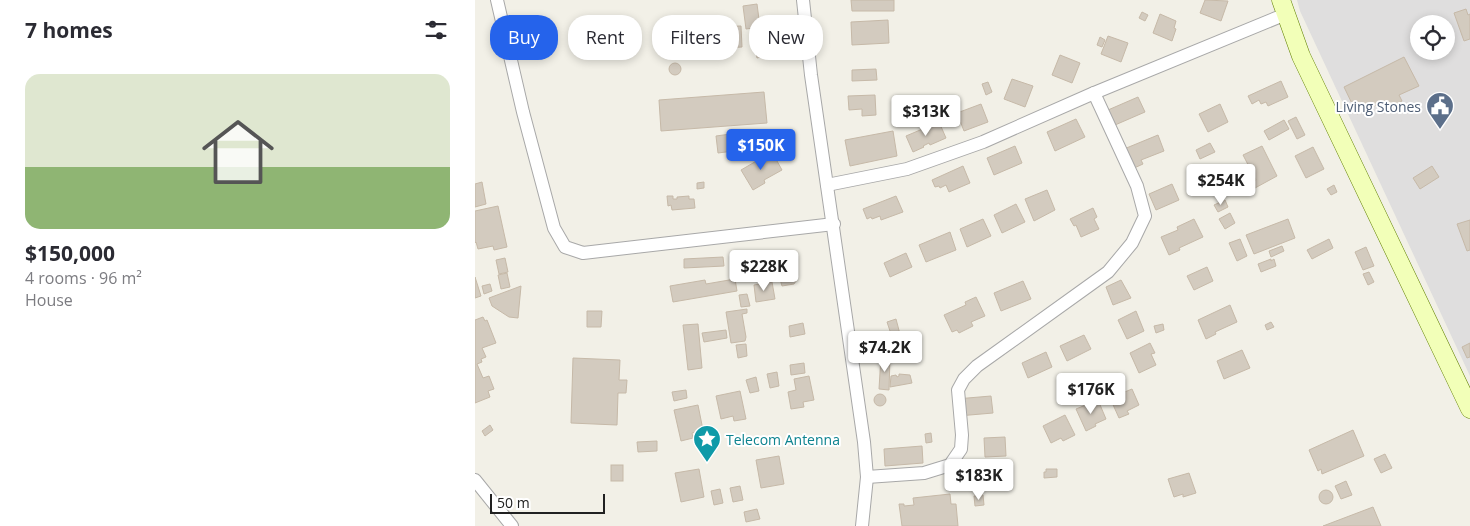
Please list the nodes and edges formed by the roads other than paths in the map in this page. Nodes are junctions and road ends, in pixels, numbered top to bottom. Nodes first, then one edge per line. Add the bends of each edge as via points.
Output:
1 (497, 0) edge
2 (803, 0) edge
3 (1283, 7) edge
4 (1094, 93) junction
5 (827, 185) junction
6 (834, 224) junction
7 (1470, 409) edge
8 (867, 477) junction
9 (475, 480) edge
10 (512, 526) edge
11 (862, 526) edge

1 - 6 street via 523,112 555,228 565,247 583,253
2 - 5 street
3 - 4 street
3 - 7 street via 1301,56
4 - 5 street via 983,142 907,169
4 - 8 street via 1137,186 1145,216 1132,243 1108,272 977,366 964,379 958,390 963,435 961,449 950,465 924,473
5 - 6 street
6 - 8 street
8 - 11 street
9 - 10 street

